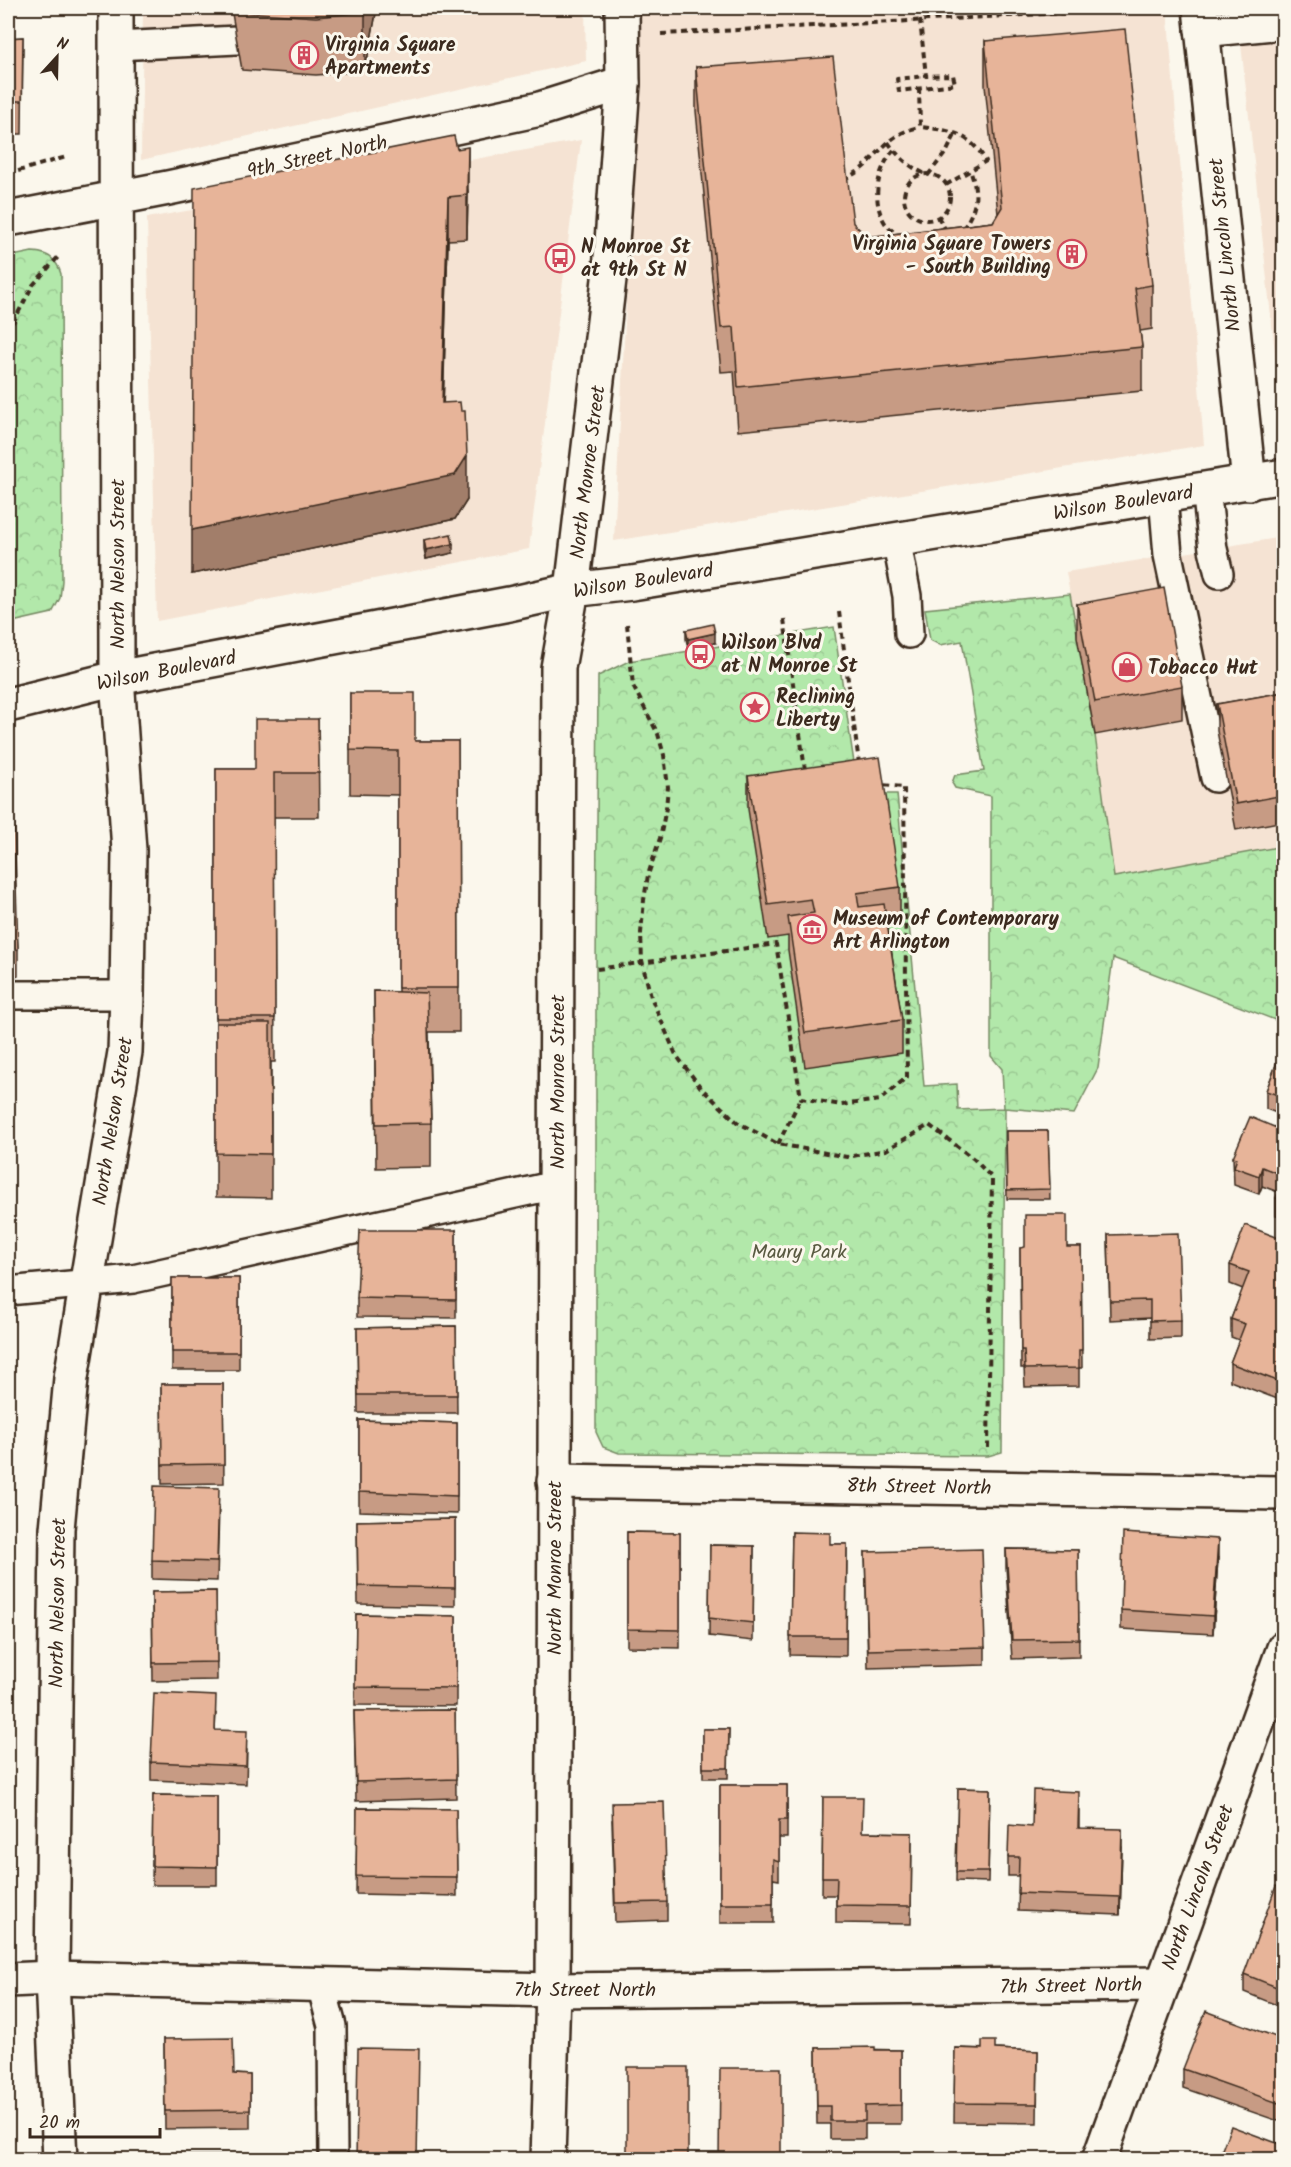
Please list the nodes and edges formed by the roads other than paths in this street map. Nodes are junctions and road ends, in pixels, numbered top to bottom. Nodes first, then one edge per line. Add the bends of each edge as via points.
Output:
1 (116, 8) edge
2 (622, 8) edge
3 (1201, 19) edge
4 (1284, 22) edge
5 (237, 40) dead end
6 (116, 46) junction
7 (623, 83) junction
8 (115, 198) junction
9 (8, 219) edge
10 (1284, 476) edge
11 (1249, 483) junction
12 (1206, 489) junction
13 (1163, 496) junction
14 (896, 538) junction
15 (1219, 574) dead end
16 (572, 590) junction
17 (909, 634) dead end
18 (117, 678) junction
19 (8, 705) edge
20 (1215, 778) dead end
21 (8, 995) edge
22 (127, 995) junction
23 (556, 1185) junction
24 (85, 1285) junction
25 (8, 1291) edge
26 (554, 1481) junction
27 (1284, 1493) edge
28 (1284, 1648) edge
29 (52, 1978) junction
30 (8, 1980) edge
31 (1163, 1984) junction
32 (321, 1985) junction
33 (553, 1990) junction
34 (60, 2160) edge
35 (333, 2160) edge
36 (548, 2160) edge
37 (1099, 2160) edge

1 - 6 street, North Nelson Street
2 - 7 street, North Monroe Street
3 - 4 street
3 - 11 street, North Lincoln Street
5 - 6 lane
6 - 8 street, North Nelson Street
7 - 8 street, 9th Street North via 557,105
7 - 16 street, North Monroe Street via 610,271
8 - 9 street, 9th Street North
8 - 18 street, North Nelson Street
10 - 11 street, Wilson Boulevard
11 - 12 street, Wilson Boulevard
12 - 13 street, Wilson Boulevard
12 - 15 lane
13 - 14 street, Wilson Boulevard
13 - 20 lane via 1168,555
14 - 16 street, Wilson Boulevard
14 - 17 lane via 907,596
16 - 18 street, Wilson Boulevard
16 - 23 street, North Monroe Street via 558,668
18 - 19 street, Wilson Boulevard
18 - 22 street, North Nelson Street via 129,850
21 - 22 lane
22 - 24 street, North Nelson Street via 125,1052
23 - 24 lane via 133,1279
23 - 26 street, North Monroe Street
24 - 25 lane
24 - 29 street, North Nelson Street via 70,1378 57,1529
26 - 27 street, 8th Street North
26 - 33 street, North Monroe Street
28 - 31 street, North Lincoln Street
29 - 30 street, 7th Street North
29 - 32 street, 7th Street North
29 - 34 street, North Nelson Street
31 - 33 street, 7th Street North
31 - 37 street, North Lincoln Street
32 - 33 street, 7th Street North
32 - 35 lane via 332,2026
33 - 36 street, North Monroe Street

